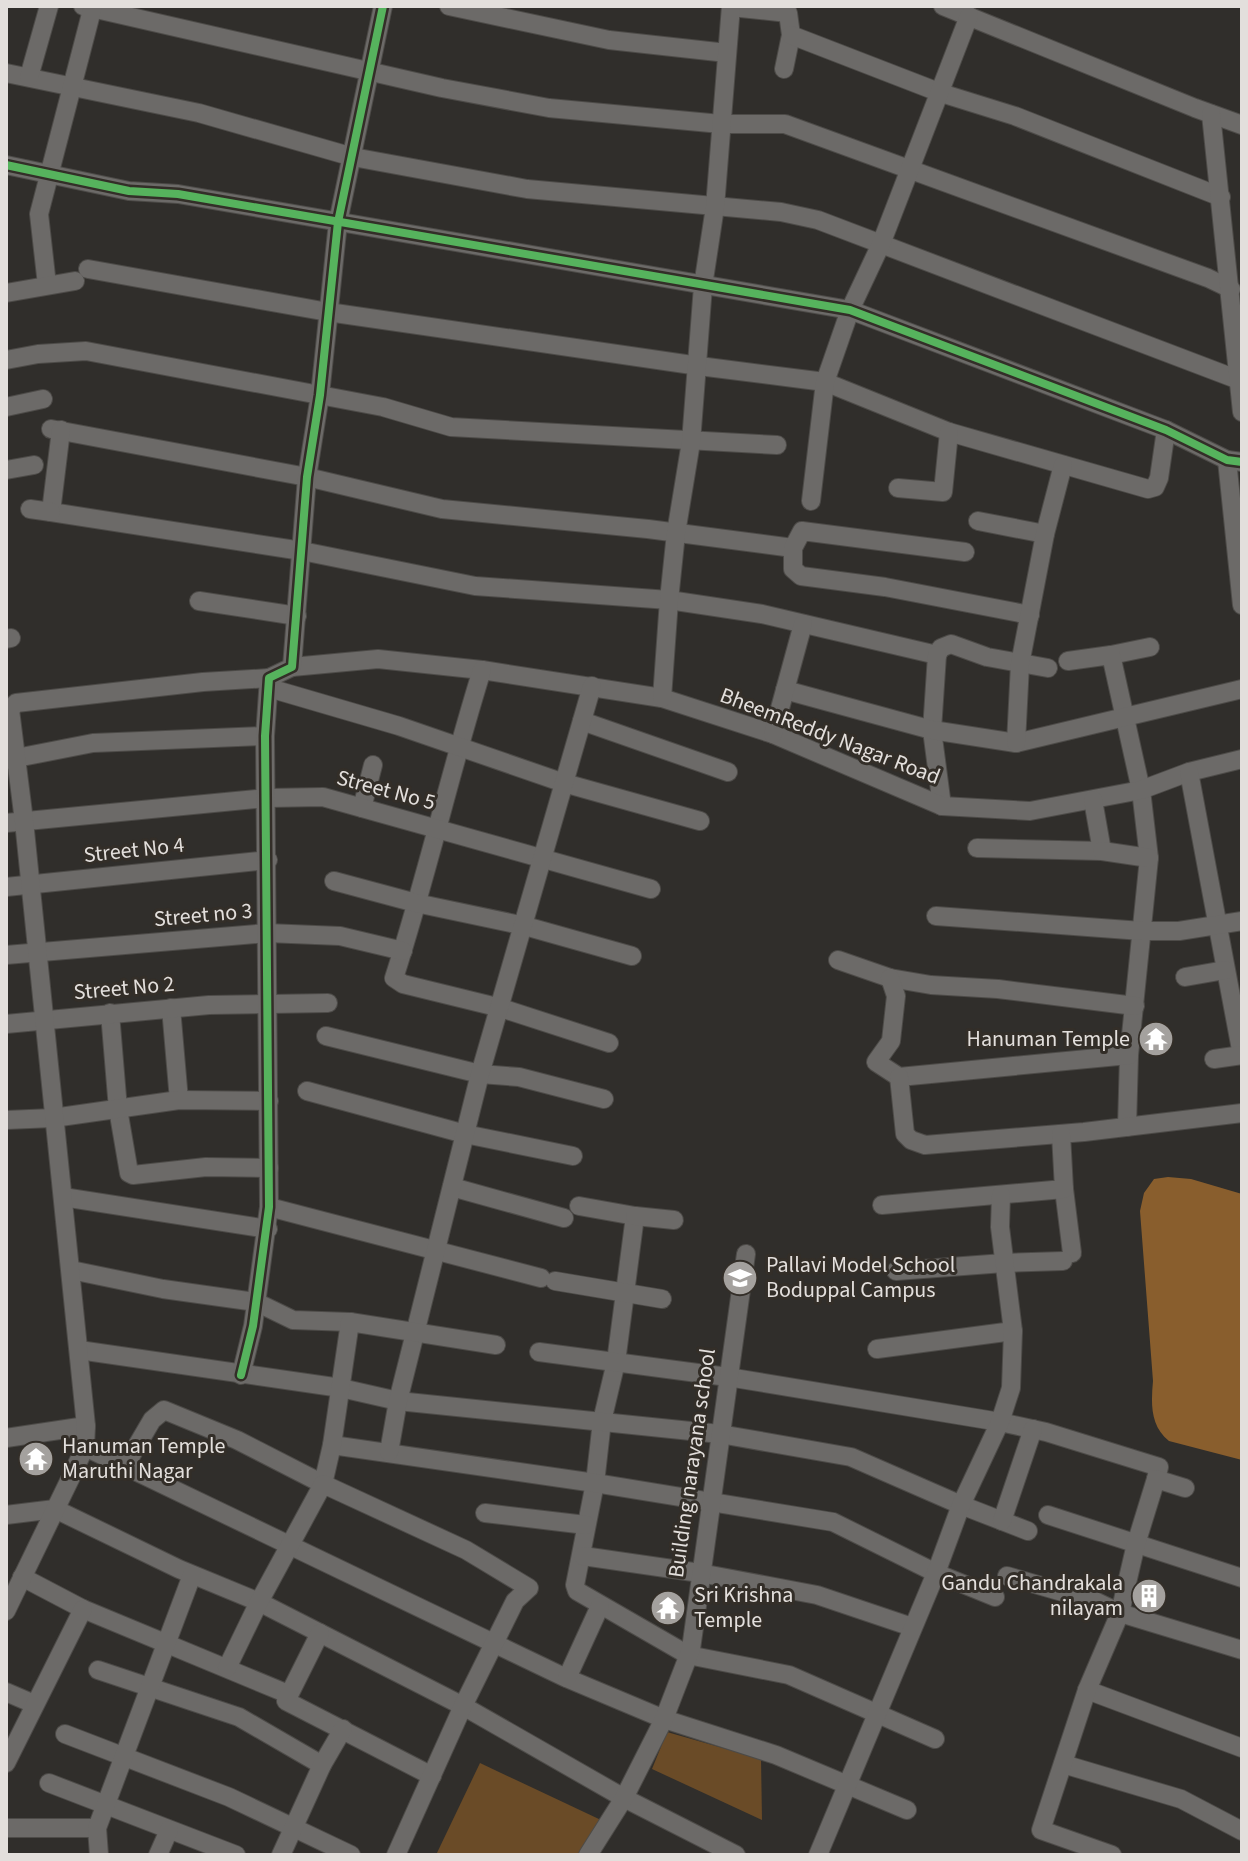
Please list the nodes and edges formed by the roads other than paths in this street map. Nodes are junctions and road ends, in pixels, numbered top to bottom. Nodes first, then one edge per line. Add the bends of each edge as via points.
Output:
1 (49, 6) edge
2 (90, 6) edge
3 (383, 6) edge
4 (449, 6) edge
5 (731, 6) edge
6 (943, 6) edge
7 (969, 16) junction
8 (791, 35) junction
9 (727, 53) junction
10 (784, 69) dead end
11 (370, 70) junction
12 (6, 73) edge
13 (29, 77) junction
14 (74, 85) junction
15 (941, 93) junction
16 (1211, 114) junction
17 (721, 124) junction
18 (1242, 125) edge
19 (353, 157) junction
20 (6, 165) edge
21 (909, 171) junction
22 (48, 174) junction
23 (1221, 197) junction
24 (715, 207) junction
25 (338, 222) junction
26 (881, 244) junction
27 (1235, 268) edge
28 (47, 285) junction
29 (703, 286) junction
30 (1231, 289) junction
31 (6, 293) edge
32 (850, 310) junction
33 (328, 312) junction
34 (6, 360) edge
35 (699, 366) junction
36 (1239, 380) junction
37 (825, 382) junction
38 (320, 395) junction
39 (43, 399) dead end
40 (6, 407) edge
41 (1242, 412) edge
42 (1166, 430) junction
43 (949, 432) junction
44 (691, 442) junction
45 (777, 445) dead end
46 (1235, 461) edge
47 (34, 465) dead end
48 (1063, 465) junction
49 (6, 470) edge
50 (307, 477) junction
51 (898, 488) dead end
52 (811, 501) dead end
53 (30, 509) dead end
54 (51, 512) junction
55 (978, 521) dead end
56 (676, 533) junction
57 (1045, 534) junction
58 (793, 548) junction
59 (302, 551) junction
60 (965, 552) dead end
61 (669, 600) junction
62 (199, 601) dead end
63 (1242, 605) edge
64 (1030, 615) junction
65 (297, 616) junction
66 (803, 624) junction
67 (1150, 647) dead end
68 (937, 655) junction
69 (1111, 655) junction
70 (1068, 661) dead end
71 (1020, 664) junction
72 (292, 667) junction
73 (1048, 668) dead end
74 (482, 670) junction
75 (269, 683) junction
76 (592, 686) junction
77 (1242, 689) edge
78 (785, 690) junction
79 (662, 698) junction
80 (1126, 718) junction
81 (582, 721) junction
82 (932, 730) junction
83 (773, 734) junction
84 (265, 736) junction
85 (1016, 743) junction
86 (458, 745) junction
87 (12, 760) edge
88 (373, 765) dead end
89 (1241, 766) edge
90 (728, 772) dead end
91 (1189, 772) junction
92 (564, 783) junction
93 (1141, 790) junction
94 (267, 798) junction
95 (1093, 800) junction
96 (942, 806) junction
97 (362, 808) junction
98 (700, 821) dead end
99 (15, 822) edge
100 (438, 829) junction
101 (977, 848) dead end
102 (1102, 851) junction
103 (544, 857) junction
104 (1149, 858) junction
105 (268, 860) junction
106 (334, 881) dead end
107 (29, 884) junction
108 (6, 887) edge
109 (651, 889) dead end
110 (416, 903) junction
111 (936, 916) dead end
112 (1242, 921) edge
113 (1217, 925) junction
114 (525, 926) junction
115 (1142, 931) junction
116 (267, 933) junction
117 (403, 951) junction
118 (38, 954) junction
119 (6, 955) edge
120 (632, 956) dead end
121 (838, 960) dead end
122 (1225, 970) junction
123 (1185, 977) dead end
124 (890, 978) junction
125 (268, 1002) junction
126 (328, 1003) dead end
127 (1135, 1006) junction
128 (171, 1008) junction
129 (501, 1008) junction
130 (110, 1013) junction
131 (44, 1019) junction
132 (6, 1024) edge
133 (326, 1036) dead end
134 (609, 1043) dead end
135 (1129, 1055) junction
136 (1242, 1055) edge
137 (1214, 1059) dead end
138 (480, 1074) junction
139 (899, 1077) junction
140 (307, 1091) dead end
141 (604, 1099) dead end
142 (179, 1100) junction
143 (269, 1101) junction
144 (118, 1109) junction
145 (1242, 1116) edge
146 (53, 1118) junction
147 (6, 1120) edge
148 (1127, 1127) junction
149 (465, 1134) junction
150 (1061, 1134) junction
151 (573, 1156) dead end
152 (269, 1168) junction
153 (452, 1187) junction
154 (1064, 1189) junction
155 (1001, 1195) junction
156 (63, 1197) junction
157 (882, 1205) dead end
158 (269, 1207) junction
159 (635, 1216) junction
160 (674, 1220) dead end
161 (268, 1229) junction
162 (434, 1251) junction
163 (746, 1254) dead end
164 (1004, 1263) junction
165 (71, 1270) junction
166 (896, 1271) dead end
167 (626, 1293) junction
168 (662, 1299) dead end
169 (256, 1302) junction
170 (350, 1322) junction
171 (1013, 1331) junction
172 (415, 1332) junction
173 (496, 1345) dead end
174 (877, 1349) dead end
175 (79, 1350) junction
176 (539, 1352) dead end
177 (616, 1362) junction
178 (241, 1375) junction
179 (728, 1377) junction
180 (341, 1388) junction
181 (398, 1401) junction
182 (602, 1421) junction
183 (1000, 1422) junction
184 (86, 1426) junction
185 (1033, 1429) junction
186 (720, 1434) junction
187 (6, 1438) edge
188 (332, 1445) junction
189 (85, 1447) junction
190 (389, 1452) junction
191 (125, 1466) junction
192 (1156, 1479) junction
193 (595, 1483) junction
194 (323, 1484) junction
195 (1185, 1488) dead end
196 (710, 1502) junction
197 (961, 1505) junction
198 (55, 1509) junction
199 (485, 1513) dead end
200 (6, 1515) edge
201 (1048, 1515) dead end
202 (1002, 1521) junction
203 (586, 1525) junction
204 (1028, 1531) dead end
205 (289, 1544) junction
206 (1136, 1544) junction
207 (583, 1556) junction
208 (700, 1573) junction
209 (936, 1573) junction
210 (192, 1575) junction
211 (1007, 1576) dead end
212 (1242, 1578) edge
213 (14, 1586) edge
214 (995, 1597) dead end
215 (259, 1602) junction
216 (600, 1606) junction
217 (83, 1609) junction
218 (6, 1611) edge
219 (1120, 1613) junction
220 (912, 1627) junction
221 (320, 1633) junction
222 (165, 1644) junction
223 (494, 1645) junction
224 (1242, 1650) edge
225 (688, 1655) junction
226 (227, 1668) junction
227 (98, 1670) dead end
228 (567, 1678) junction
229 (149, 1686) junction
230 (1087, 1690) junction
231 (6, 1692) edge
232 (288, 1694) junction
233 (34, 1704) junction
234 (463, 1706) junction
235 (877, 1712) junction
236 (664, 1719) junction
237 (343, 1729) junction
238 (65, 1734) dead end
239 (935, 1739) dead end
240 (1242, 1748) edge
241 (123, 1755) junction
242 (6, 1763) edge
243 (1063, 1764) junction
244 (322, 1765) junction
245 (432, 1776) junction
246 (49, 1783) dead end
247 (848, 1784) junction
248 (624, 1798) junction
249 (105, 1806) junction
250 (907, 1810) dead end
251 (294, 1827) junction
252 (6, 1828) edge
253 (97, 1828) junction
254 (169, 1830) junction
255 (1242, 1831) edge
256 (1104, 1854) edge
257 (99, 1855) edge
258 (158, 1855) edge
259 (236, 1855) edge
260 (281, 1855) edge
261 (351, 1855) edge
262 (396, 1855) edge
263 (588, 1855) edge
264 (736, 1855) edge
265 (818, 1855) edge

1 - 13 street
2 - 11 street
2 - 14 street
3 - 11 street
4 - 9 street via 609,40
5 - 8 street via 788,13
5 - 9 street
6 - 7 street
7 - 15 street
7 - 16 street
8 - 10 street
8 - 15 street
9 - 17 street
11 - 17 street via 549,108
11 - 19 street
12 - 13 street
13 - 14 street
14 - 19 street via 199,113
14 - 22 street
15 - 21 street
15 - 23 street via 1015,116
16 - 18 street
16 - 23 street
17 - 21 street via 785,124
17 - 24 street
19 - 24 street via 527,189
19 - 25 street
20 - 22 street
21 - 26 street
21 - 30 street
22 - 25 street
22 - 28 street via 39,214
23 - 27 street
24 - 26 street via 818,220
24 - 29 street
25 - 29 street
25 - 33 street
26 - 32 street
26 - 36 street
27 - 30 street
28 - 31 street
28 - 33 street via 82,275
29 - 32 street
29 - 35 street
30 - 36 street
32 - 37 street
32 - 42 street
33 - 35 street
33 - 38 street
34 - 38 street via 86,351
35 - 37 street
35 - 44 street
36 - 41 street
37 - 43 street
37 - 52 street
38 - 44 street via 451,427
38 - 50 street
39 - 40 street
42 - 46 street
42 - 48 street via 1155,487
43 - 48 street
43 - 51 street via 942,500
44 - 45 street
44 - 56 street
46 - 63 street
47 - 49 street
48 - 57 street
50 - 54 street via 55,429
50 - 56 street via 442,509
50 - 59 street
53 - 54 street
54 - 59 street
55 - 57 street
56 - 58 street
56 - 61 street
57 - 64 street
58 - 60 street via 799,533 806,531
58 - 64 street via 793,569 801,576
59 - 61 street via 475,586
59 - 65 street
61 - 66 street
61 - 79 street
62 - 65 street
64 - 71 street
65 - 72 street
66 - 68 street
66 - 78 street
67 - 69 street
68 - 71 street via 951,644
68 - 82 street
69 - 70 street
69 - 80 street
71 - 73 street
71 - 85 street
72 - 74 street, BheemReddy Nagar Road via 378,659
72 - 75 street
74 - 76 street, BheemReddy Nagar Road
74 - 86 street
75 - 84 street
75 - 86 street
75 - 87 street via 203,682 16,703 10,710
76 - 79 street, BheemReddy Nagar Road
76 - 81 street
77 - 80 street
78 - 82 street
78 - 83 street
79 - 83 street, BheemReddy Nagar Road
80 - 85 street
80 - 93 street
81 - 90 street
81 - 92 street
82 - 85 street
82 - 96 street
83 - 96 street, BheemReddy Nagar Road
84 - 87 street via 93,743
84 - 94 street
86 - 92 street
86 - 100 street
87 - 99 street
88 - 97 street
89 - 91 street, BheemReddy Nagar Road
91 - 93 street, BheemReddy Nagar Road
91 - 113 street
92 - 98 street
92 - 103 street
93 - 95 street, BheemReddy Nagar Road
93 - 104 street
94 - 97 street, Street No 5 via 323,797
94 - 99 street, Street No 5
94 - 105 street
95 - 96 street, BheemReddy Nagar Road via 1030,811
95 - 102 street
97 - 100 street, Street No 5
99 - 107 street
100 - 103 street, Street No 5
100 - 110 street
101 - 102 street
102 - 104 street
103 - 109 street, Street No 5
103 - 114 street
104 - 115 street
105 - 107 street, Street No 4
105 - 116 street
106 - 110 street
107 - 108 street, Street No 4
107 - 118 street
110 - 114 street
110 - 117 street
111 - 115 street
112 - 113 street
113 - 115 street
113 - 122 street
114 - 120 street
114 - 129 street
115 - 127 street
116 - 117 street, Street no 3 via 340,936
116 - 118 street, Street no 3
116 - 125 street
117 - 129 street via 394,978 403,984
118 - 119 street, Street no 3
118 - 131 street
121 - 124 street
122 - 123 street
122 - 136 street
124 - 127 street
124 - 139 street via 896,996 891,1041 876,1062
125 - 126 street, Street No 2
125 - 128 street, Street No 2
125 - 143 street
127 - 135 street
128 - 130 street, Street No 2
128 - 142 street
129 - 134 street
129 - 138 street
130 - 131 street, Street No 2
130 - 144 street
131 - 132 street, Street No 2
131 - 146 street
133 - 138 street
135 - 139 street
135 - 148 street
136 - 137 street
138 - 141 street via 519,1077
138 - 149 street
139 - 150 street via 905,1134 918,1144
140 - 149 street
142 - 143 street
142 - 144 street
143 - 152 street
144 - 146 street
144 - 152 street via 126,1168 133,1175 206,1167
145 - 148 street
146 - 147 street
146 - 156 street
148 - 150 street
149 - 151 street
149 - 153 street
150 - 154 street
152 - 158 street
153 - 159 street via 571,1212
153 - 162 street
154 - 155 street
154 - 164 street via 1068,1257
155 - 157 street
155 - 164 street
156 - 161 street
156 - 165 street
158 - 161 street
158 - 162 street
159 - 160 street
159 - 167 street
161 - 169 street
162 - 167 street
162 - 172 street
163 - 179 street, Building narayana school
164 - 166 street
164 - 171 street
165 - 169 street
165 - 175 street
167 - 168 street
167 - 177 street
169 - 170 street via 293,1320
169 - 178 street
170 - 172 street
170 - 180 street
171 - 174 street
171 - 183 street via 1011,1388
172 - 173 street
172 - 181 street
175 - 178 street
175 - 184 street
176 - 177 street
177 - 179 street
177 - 182 street
178 - 180 street
179 - 183 street
179 - 186 street, Building narayana school
180 - 181 street
180 - 188 street
181 - 182 street
181 - 190 street
182 - 186 street
182 - 193 street
183 - 185 street
183 - 197 street
184 - 187 street
184 - 189 street
185 - 192 street via 1159,1467
185 - 202 street
186 - 196 street, Building narayana school
186 - 197 street via 851,1457
188 - 190 street
188 - 194 street
189 - 191 street
189 - 198 street
190 - 193 street
191 - 194 street via 152,1420 164,1410
191 - 205 street
192 - 195 street
192 - 206 street
193 - 196 street
193 - 203 street
194 - 205 street
194 - 223 street via 466,1550 529,1588 515,1601
196 - 208 street, Building narayana school
196 - 209 street via 833,1522
197 - 202 street
197 - 209 street
198 - 200 street
198 - 210 street
198 - 213 street
199 - 203 street
201 - 206 street
202 - 204 street
203 - 207 street
205 - 215 street
205 - 223 street
206 - 212 street
206 - 219 street
207 - 208 street
207 - 216 street via 575,1585
208 - 220 street via 817,1595
208 - 225 street, Building narayana school
209 - 214 street
209 - 220 street
210 - 215 street
210 - 222 street
211 - 219 street
213 - 217 street
213 - 218 street
215 - 221 street
215 - 226 street
216 - 225 street
216 - 228 street
217 - 222 street
217 - 233 street
219 - 224 street
219 - 230 street
220 - 235 street
221 - 232 street
221 - 234 street
222 - 226 street
222 - 229 street
223 - 228 street
223 - 234 street
225 - 235 street via 789,1675
225 - 236 street, Building narayana school
226 - 232 street
227 - 229 street
228 - 236 street
229 - 241 street
229 - 244 street via 239,1717
230 - 240 street
230 - 243 street
231 - 233 street
232 - 237 street via 286,1701
233 - 242 street
234 - 245 street
234 - 248 street
235 - 239 street
235 - 247 street
236 - 247 street
236 - 248 street, Building narayana school
237 - 244 street
237 - 245 street
238 - 241 street
241 - 249 street
241 - 251 street
243 - 255 street via 1181,1799
243 - 256 street via 1041,1830
244 - 251 street
245 - 262 street
246 - 249 street
247 - 250 street
247 - 265 street
248 - 263 street, Building narayana school
248 - 264 street
249 - 253 street
249 - 254 street
251 - 260 street
251 - 261 street
252 - 253 street
253 - 257 street
254 - 258 street
254 - 259 street

